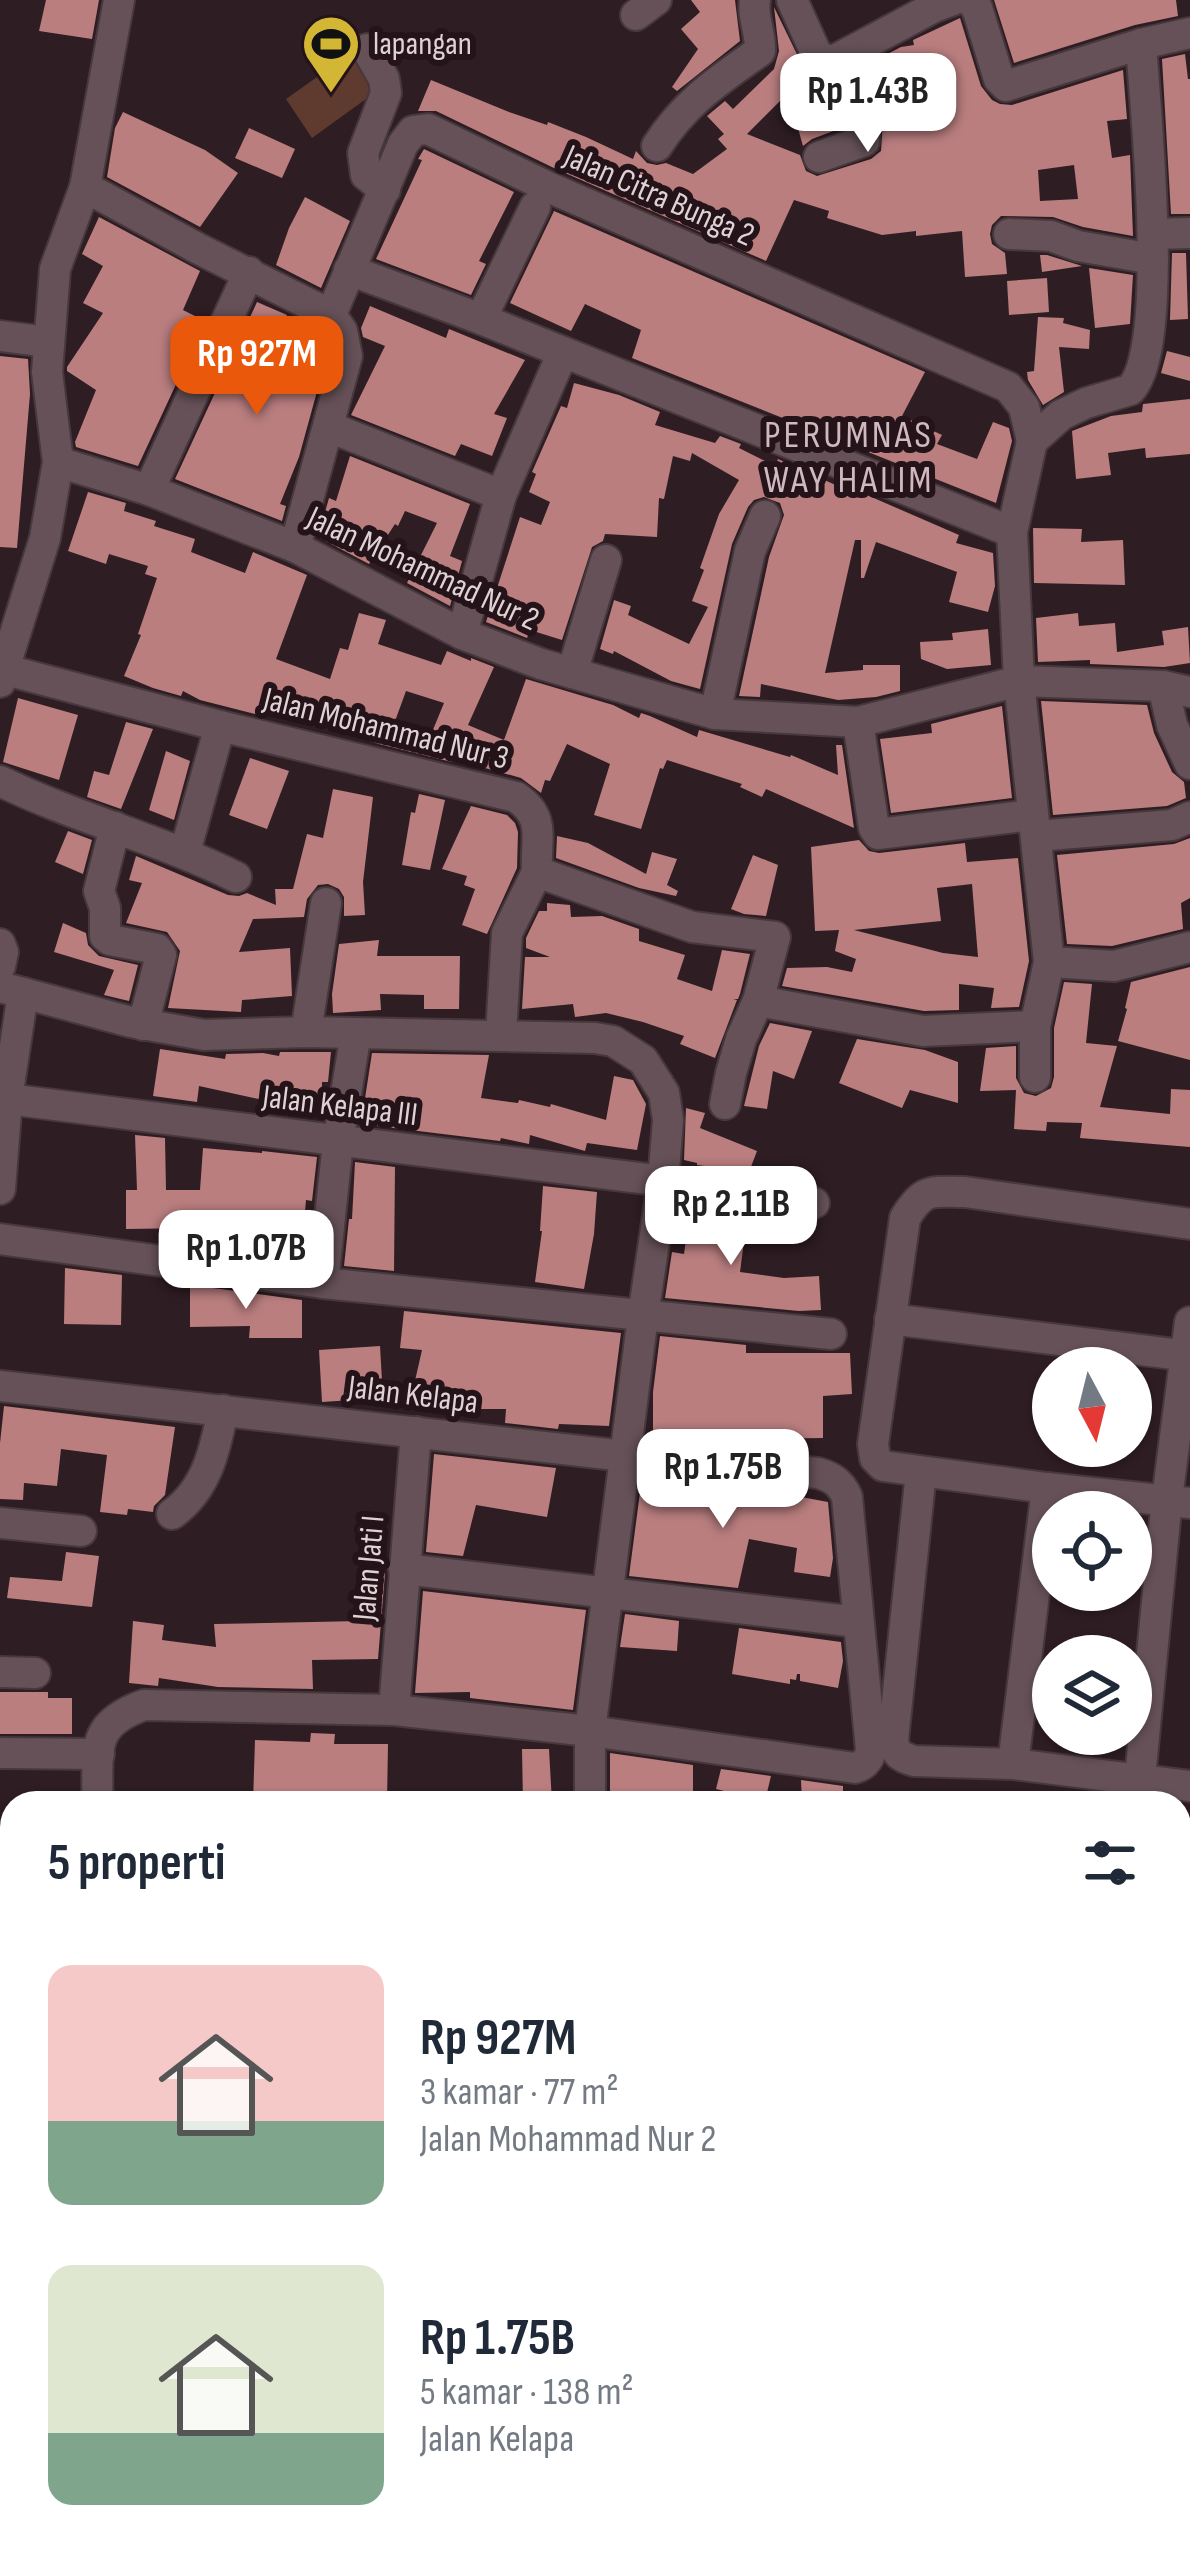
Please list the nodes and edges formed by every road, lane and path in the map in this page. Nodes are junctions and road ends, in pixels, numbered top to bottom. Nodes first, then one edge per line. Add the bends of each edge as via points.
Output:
1 (119, 0) edge
2 (755, 0) edge
3 (792, 0) edge
4 (953, 0) edge
5 (970, 0) edge
6 (1190, 33) edge
7 (1141, 44) junction
8 (367, 50) dead end
9 (850, 52) junction
10 (657, 146) dead end
11 (819, 157) dead end
12 (85, 187) junction
13 (385, 190) junction
14 (535, 207) dead end
15 (1190, 233) edge
16 (1009, 235) dead end
17 (1153, 246) junction
18 (350, 270) junction
19 (248, 272) junction
20 (331, 315) junction
21 (481, 319) junction
22 (0, 336) edge
23 (48, 342) junction
24 (563, 352) junction
25 (329, 427) junction
26 (1032, 441) junction
27 (58, 462) junction
28 (149, 490) junction
29 (501, 495) junction
30 (765, 516) dead end
31 (1012, 532) junction
32 (295, 547) junction
33 (606, 560) dead end
34 (462, 634) junction
35 (572, 673) junction
36 (3, 676) edge
37 (1019, 681) junction
38 (1177, 689) edge
39 (716, 714) junction
40 (858, 722) junction
41 (220, 726) junction
42 (1190, 764) edge
43 (0, 781) edge
44 (1190, 817) edge
45 (1034, 825) junction
46 (115, 827) junction
47 (185, 852) junction
48 (537, 872) junction
49 (236, 877) dead end
50 (326, 903) dead end
51 (0, 944) edge
52 (1190, 947) edge
53 (1049, 962) junction
54 (0, 966) edge
55 (12, 990) edge
56 (758, 1001) junction
57 (143, 1024) junction
58 (1035, 1026) junction
59 (306, 1032) junction
60 (356, 1033) junction
61 (500, 1034) junction
62 (1035, 1077) dead end
63 (7, 1099) junction
64 (725, 1104) dead end
65 (338, 1142) junction
66 (663, 1182) junction
67 (0, 1189) edge
68 (814, 1203) dead end
69 (1190, 1224) edge
70 (0, 1239) edge
71 (323, 1283) junction
72 (643, 1316) junction
73 (890, 1319) junction
74 (1190, 1322) edge
75 (831, 1334) dead end
76 (1188, 1356) edge
77 (0, 1386) edge
78 (223, 1409) junction
79 (416, 1432) junction
80 (625, 1456) junction
81 (921, 1472) junction
82 (1047, 1488) junction
83 (1178, 1501) edge
84 (172, 1514) dead end
85 (0, 1522) edge
86 (81, 1531) dead end
87 (404, 1569) junction
88 (606, 1594) junction
89 (858, 1622) junction
90 (0, 1672) edge
91 (35, 1672) dead end
92 (394, 1710) junction
93 (590, 1731) junction
94 (0, 1753) edge
95 (99, 1754) junction
96 (1013, 1764) junction
97 (1140, 1778) junction
98 (1190, 1786) edge
99 (97, 1791) edge
100 (590, 1791) edge

1 - 12 street
2 - 10 street via 760,51 675,118
3 - 9 street via 816,53 835,60
4 - 9 street
5 - 7 street via 1006,86
6 - 7 street
7 - 17 street
8 - 13 street via 386,92 363,153 366,175
9 - 11 street via 864,141
12 - 19 street
12 - 23 street via 56,268
13 - 18 street, Jalan Citra Bunga 2
13 - 26 street, Jalan Citra Bunga 2 via 412,131 428,129 1008,387 1024,407
14 - 21 street
15 - 17 street
16 - 17 street
17 - 26 street via 1149,335 1137,383 1061,416
18 - 20 street, Jalan Citra Bunga 2
18 - 21 street
19 - 20 street
19 - 28 street
20 - 25 street via 347,356
21 - 24 street
22 - 23 street
23 - 27 street
24 - 29 street
24 - 31 street
25 - 29 street
25 - 32 street
26 - 31 street
27 - 28 street, Jalan Mohammad Nur 2
27 - 36 street via 45,538
28 - 32 street, Jalan Mohammad Nur 2
29 - 34 street
30 - 39 street via 750,551
31 - 37 street
32 - 34 street, Jalan Mohammad Nur 2
33 - 35 street
34 - 35 street, Jalan Mohammad Nur 2
35 - 39 street, Jalan Mohammad Nur 2
36 - 41 street, Jalan Mohammad Nur 3
37 - 38 street, Jalan Mohammad Nur 2
37 - 40 street, Jalan Mohammad Nur 2
37 - 45 street
38 - 42 street via 1172,724
39 - 40 street, Jalan Mohammad Nur 2
40 - 45 street via 878,834
41 - 47 street
41 - 48 street, Jalan Mohammad Nur 3 via 516,797 537,819
43 - 46 street
44 - 45 street via 1172,825
45 - 53 street
46 - 47 street
46 - 57 street via 99,891 105,936 161,955
47 - 49 street
48 - 56 street via 692,927 775,937
48 - 61 street via 507,933
50 - 59 street
51 - 54 street
52 - 53 street via 1114,966
53 - 58 street
55 - 57 street
55 - 63 street
56 - 58 street via 923,1031
56 - 64 street
57 - 59 street via 204,1035
58 - 62 street
59 - 60 street
60 - 61 street
60 - 65 street
61 - 66 street via 595,1037 643,1060 664,1093
63 - 65 street, Jalan Kelapa III
63 - 67 street
65 - 66 street, Jalan Kelapa III
65 - 71 street
66 - 68 street, Jalan Kelapa III
66 - 72 street
69 - 73 street via 929,1192 905,1218
70 - 71 street
71 - 72 street
72 - 75 street
72 - 80 street
73 - 76 street
73 - 81 street via 874,1453 883,1466
74 - 76 street
76 - 83 street
77 - 78 street, Jalan Kelapa
78 - 79 street, Jalan Kelapa
78 - 84 street via 202,1480
79 - 80 street, Jalan Kelapa
79 - 87 street, Jalan Jati I
80 - 88 street
80 - 89 street, Jalan Kelapa via 833,1479 847,1497
81 - 82 street
81 - 96 street via 895,1750 914,1762
82 - 83 street
82 - 96 street
83 - 97 street
85 - 86 street
87 - 88 street
87 - 92 street, Jalan Jati I
88 - 89 street
88 - 93 street
89 - 93 street via 871,1750 864,1765
90 - 91 street
92 - 93 street
92 - 95 street via 144,1705 107,1724
93 - 100 street
94 - 95 street
95 - 99 street
96 - 97 street
97 - 98 street

